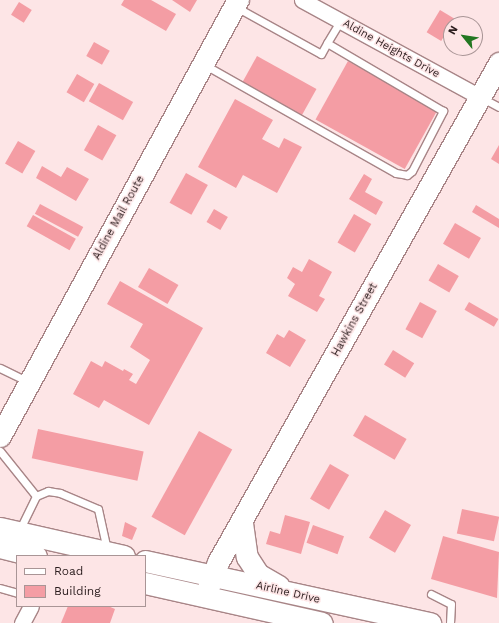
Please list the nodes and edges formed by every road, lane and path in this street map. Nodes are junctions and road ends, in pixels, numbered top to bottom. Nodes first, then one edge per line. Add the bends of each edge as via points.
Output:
1 (302, 0) edge
2 (237, 3) edge
3 (340, 21) junction
4 (327, 43) junction
5 (499, 62) edge
6 (203, 64) junction
7 (480, 97) junction
8 (499, 107) edge
9 (0, 368) edge
10 (29, 382) junction
11 (0, 436) edge
12 (0, 451) edge
13 (36, 496) junction
14 (242, 523) junction
15 (9, 530) edge
16 (0, 547) edge
17 (116, 554) edge
18 (32, 555) edge
19 (146, 561) edge
20 (146, 583) edge
21 (208, 586) junction
22 (0, 588) edge
23 (16, 593) edge
24 (293, 594) junction
25 (430, 594) dead end
26 (30, 607) edge
27 (22, 623) edge
28 (322, 623) edge
29 (430, 623) edge
30 (450, 623) edge

1 - 3 street, Aldine Heights Drive
2 - 4 lane via 321,54
2 - 6 main road, Aldine Mail Route
3 - 4 lane
3 - 7 street, Aldine Heights Drive
4 - 6 lane via 443,111 412,172 407,175 396,173
5 - 7 main road, Hawkins Street
6 - 10 main road, Aldine Mail Route
7 - 8 lane
7 - 14 main road, Hawkins Street
9 - 10 lane
10 - 11 main road, Aldine Mail Route
12 - 13 lane
13 - 15 lane
13 - 17 lane via 48,491 60,492 98,509
14 - 21 main road, Hawkins Street
14 - 24 main road via 247,557 258,574
15 - 17 main road
16 - 18 main road
19 - 21 main road, Airline Drive
20 - 21 main road, Airline Drive
21 - 24 main road, Airline Drive
21 - 28 main road, Airline Drive
22 - 23 lane
24 - 29 main road, Airline Drive
25 - 30 lane via 451,604
26 - 27 street

